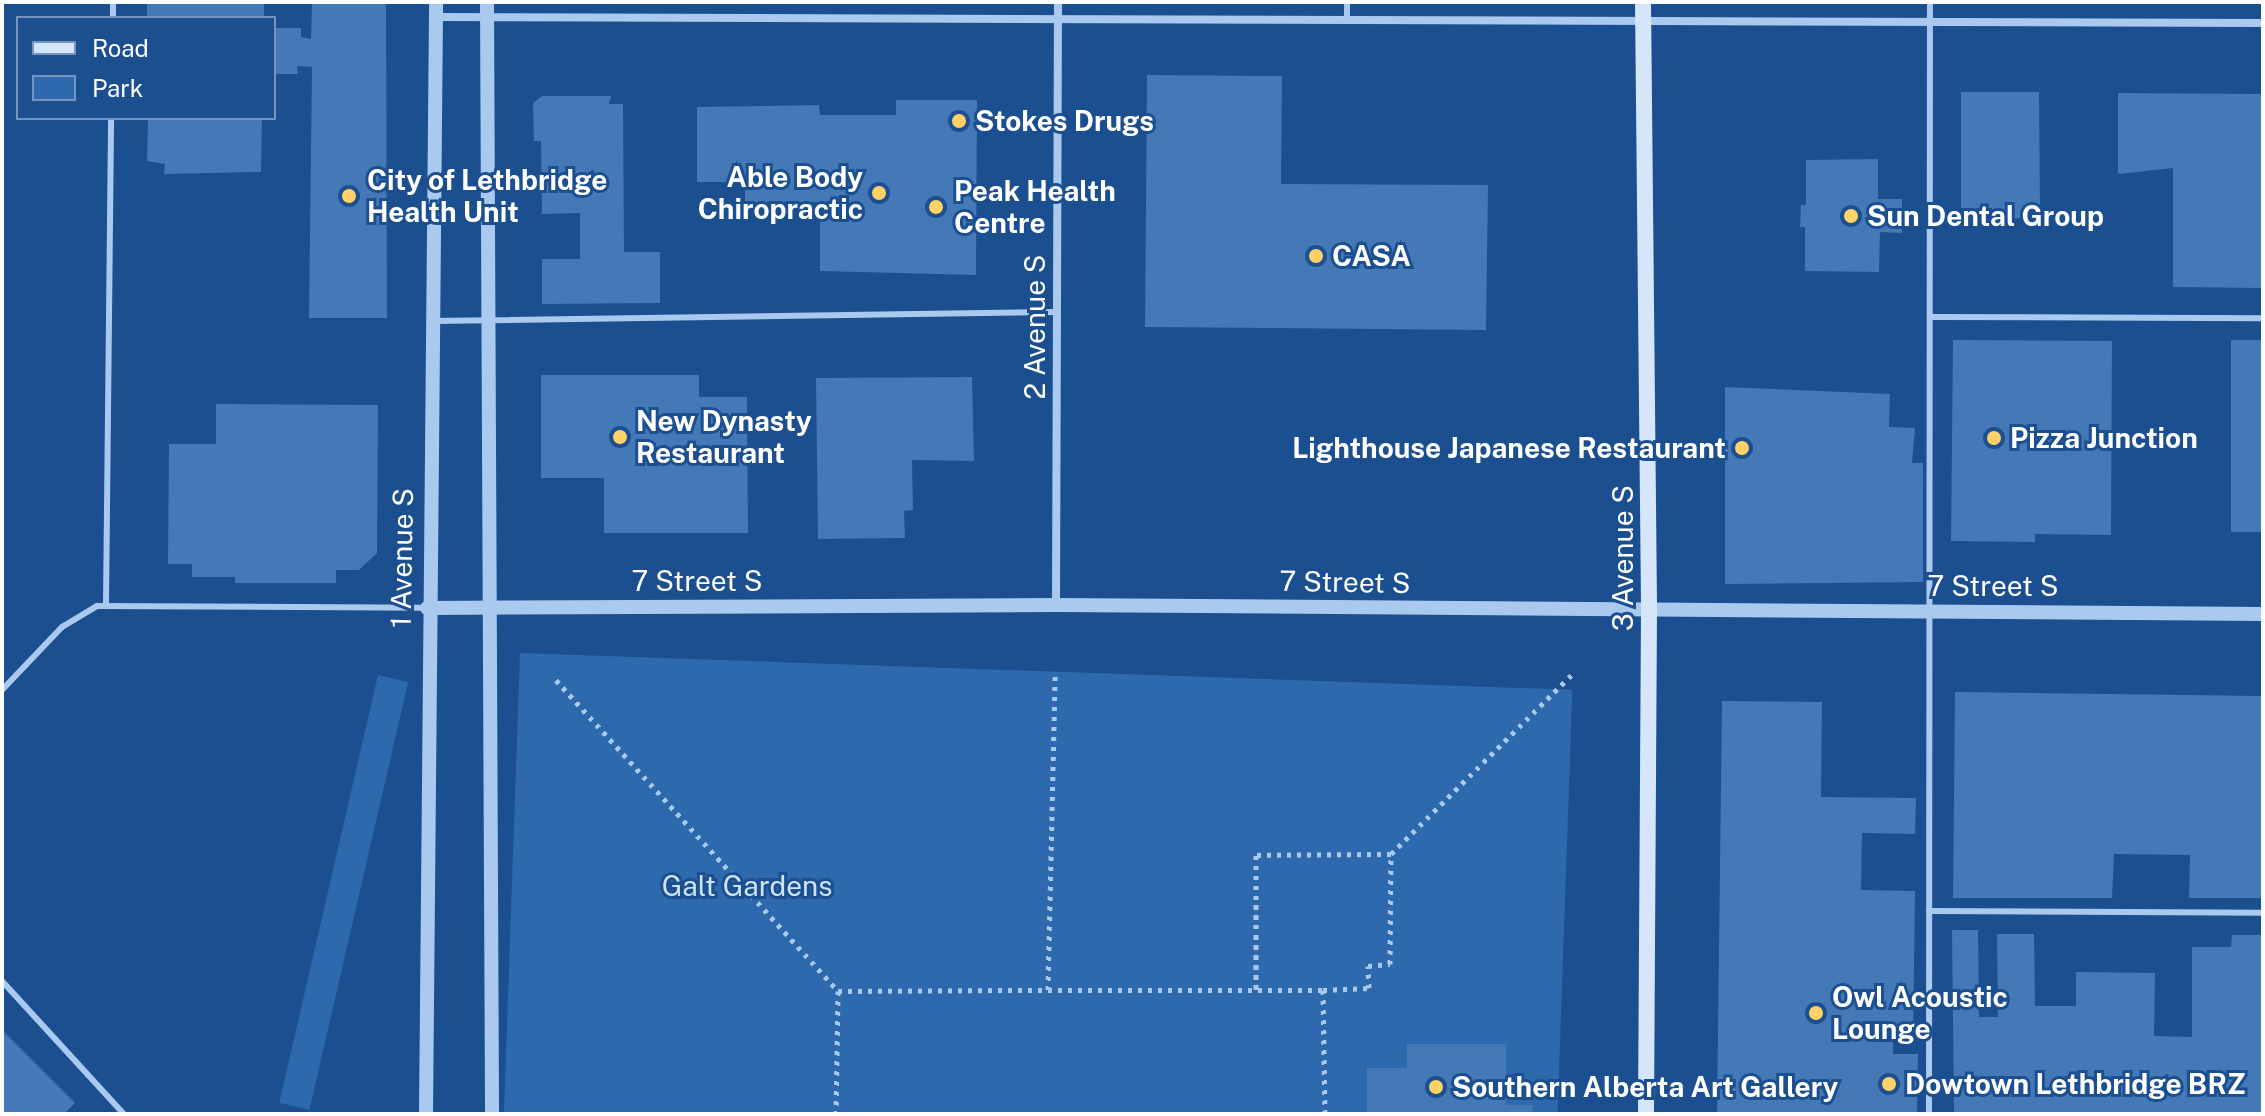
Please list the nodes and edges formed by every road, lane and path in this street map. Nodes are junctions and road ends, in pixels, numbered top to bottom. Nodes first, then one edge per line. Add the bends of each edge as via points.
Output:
1 (487, 2) edge
2 (1058, 2) edge
3 (1347, 2) edge
4 (1643, 2) edge
5 (1930, 2) edge
6 (436, 10) edge
7 (487, 19) junction
8 (1058, 21) junction
9 (1347, 21) junction
10 (1643, 21) junction
11 (1930, 22) junction
12 (2263, 23) edge
13 (111, 120) edge
14 (1057, 312) junction
15 (1931, 317) junction
16 (2263, 318) edge
17 (433, 321) junction
18 (488, 323) junction
19 (106, 604) junction
20 (1056, 605) junction
21 (427, 608) junction
22 (492, 608) junction
23 (1649, 610) junction
24 (1930, 612) junction
25 (2263, 614) edge
26 (1573, 673) dead end
27 (1055, 676) dead end
28 (556, 680) dead end
29 (2, 690) edge
30 (1391, 854) junction
31 (1929, 911) junction
32 (2263, 913) edge
33 (2, 981) edge
34 (1048, 990) junction
35 (1256, 990) junction
36 (1323, 990) junction
37 (838, 991) junction
38 (124, 1114) edge
39 (426, 1114) edge
40 (492, 1114) edge
41 (836, 1114) edge
42 (1325, 1114) edge
43 (1646, 1114) edge
44 (1929, 1114) edge

1 - 7 street
2 - 8 street, 2 Avenue S
3 - 9 lane
4 - 10 main road, 3 Avenue S
5 - 11 lane
6 - 7 street
6 - 17 street, 1 Avenue S
7 - 8 street
7 - 18 street
8 - 9 street
8 - 14 street, 2 Avenue S
9 - 10 street
10 - 11 street
10 - 23 main road, 3 Avenue S
11 - 12 street
11 - 15 lane
13 - 19 lane
14 - 18 lane
14 - 20 street, 2 Avenue S
15 - 16 lane
15 - 24 lane
17 - 18 lane
17 - 21 street, 1 Avenue S
18 - 22 street
19 - 21 lane
19 - 29 lane via 78,613
20 - 22 street, 7 Street S
20 - 23 street, 7 Street S
21 - 22 street, 7 Street S
21 - 39 street, 1 Avenue S
22 - 40 street
23 - 24 street, 7 Street S
23 - 43 main road, 3 Avenue S
24 - 25 street, 7 Street S
24 - 31 lane
26 - 30 path
27 - 34 path
28 - 37 path
30 - 35 path via 1256,855
30 - 36 path via 1390,964 1368,966 1369,988
31 - 32 lane
31 - 44 lane
33 - 38 lane
34 - 35 path
34 - 37 path
35 - 36 path
36 - 42 path
37 - 41 path

